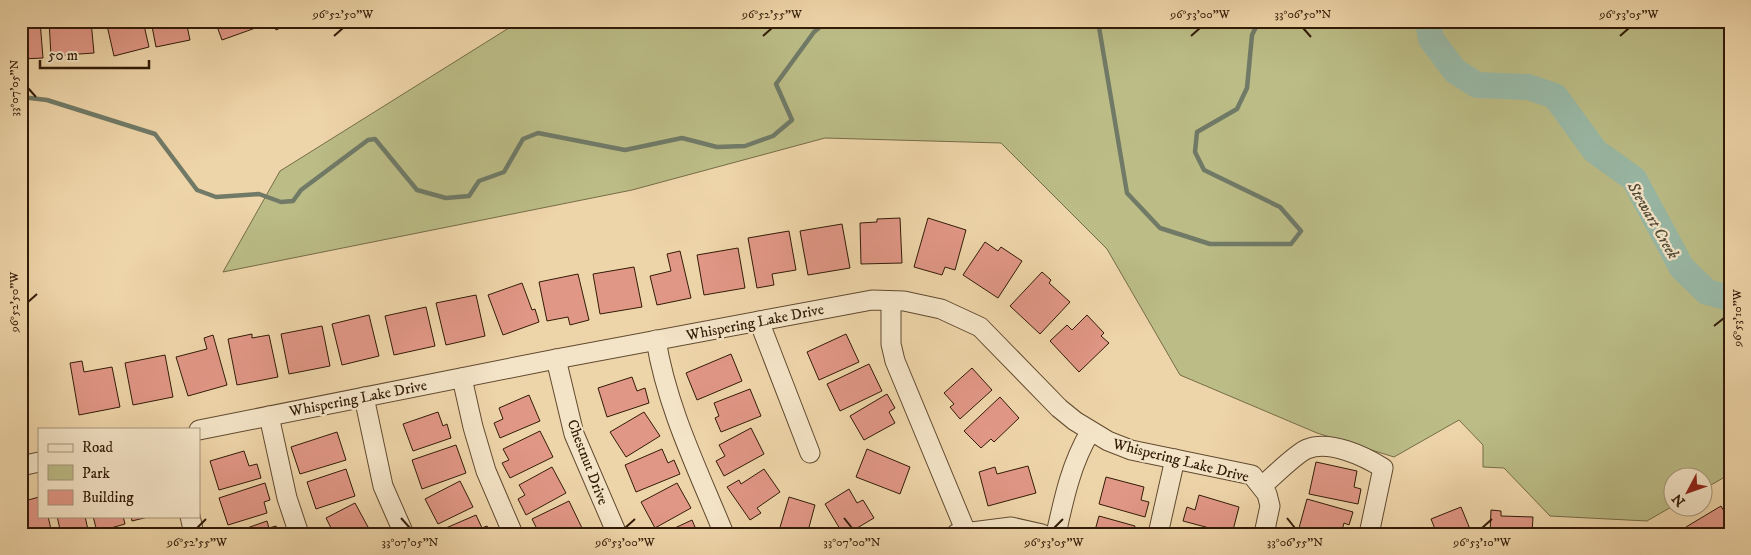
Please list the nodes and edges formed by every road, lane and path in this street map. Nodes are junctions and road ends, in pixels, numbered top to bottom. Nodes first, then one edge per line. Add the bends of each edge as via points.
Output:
1 (891, 301) junction
2 (759, 321) junction
3 (656, 340) junction
4 (556, 359) junction
5 (462, 378) junction
6 (364, 397) junction
7 (268, 416) junction
8 (200, 430) edge
9 (1090, 432) junction
10 (810, 453) dead end
11 (1175, 459) junction
12 (38, 462) edge
13 (21, 466) edge
14 (1262, 486) junction
15 (961, 533) edge
16 (299, 534) edge
17 (404, 534) edge
18 (513, 534) edge
19 (617, 534) edge
20 (724, 534) edge
21 (1042, 534) edge
22 (1056, 534) edge
23 (1158, 534) edge
24 (1264, 534) edge
25 (1369, 534) edge

1 - 2 street, Whispering Lake Drive via 872,300
1 - 9 street, Whispering Lake Drive via 941,309 980,327 1059,408
1 - 15 street via 891,344 895,361
2 - 3 street, Whispering Lake Drive
2 - 10 street
3 - 4 street, Whispering Lake Drive
3 - 20 street via 662,376 671,402
4 - 5 street, Whispering Lake Drive
4 - 19 street, Chestnut Drive via 574,434
5 - 6 street, Whispering Lake Drive
5 - 18 street via 486,471
6 - 7 street, Whispering Lake Drive
6 - 17 street via 384,486
7 - 8 street, Whispering Lake Drive
7 - 16 street
9 - 11 street, Whispering Lake Drive via 1131,450
9 - 22 street via 1078,451 1066,486
11 - 14 street, Whispering Lake Drive via 1252,475
11 - 23 street
12 - 13 street
14 - 24 street via 1270,506
14 - 25 street via 1306,449 1326,446 1370,460 1383,468
15 - 21 street via 1012,527

